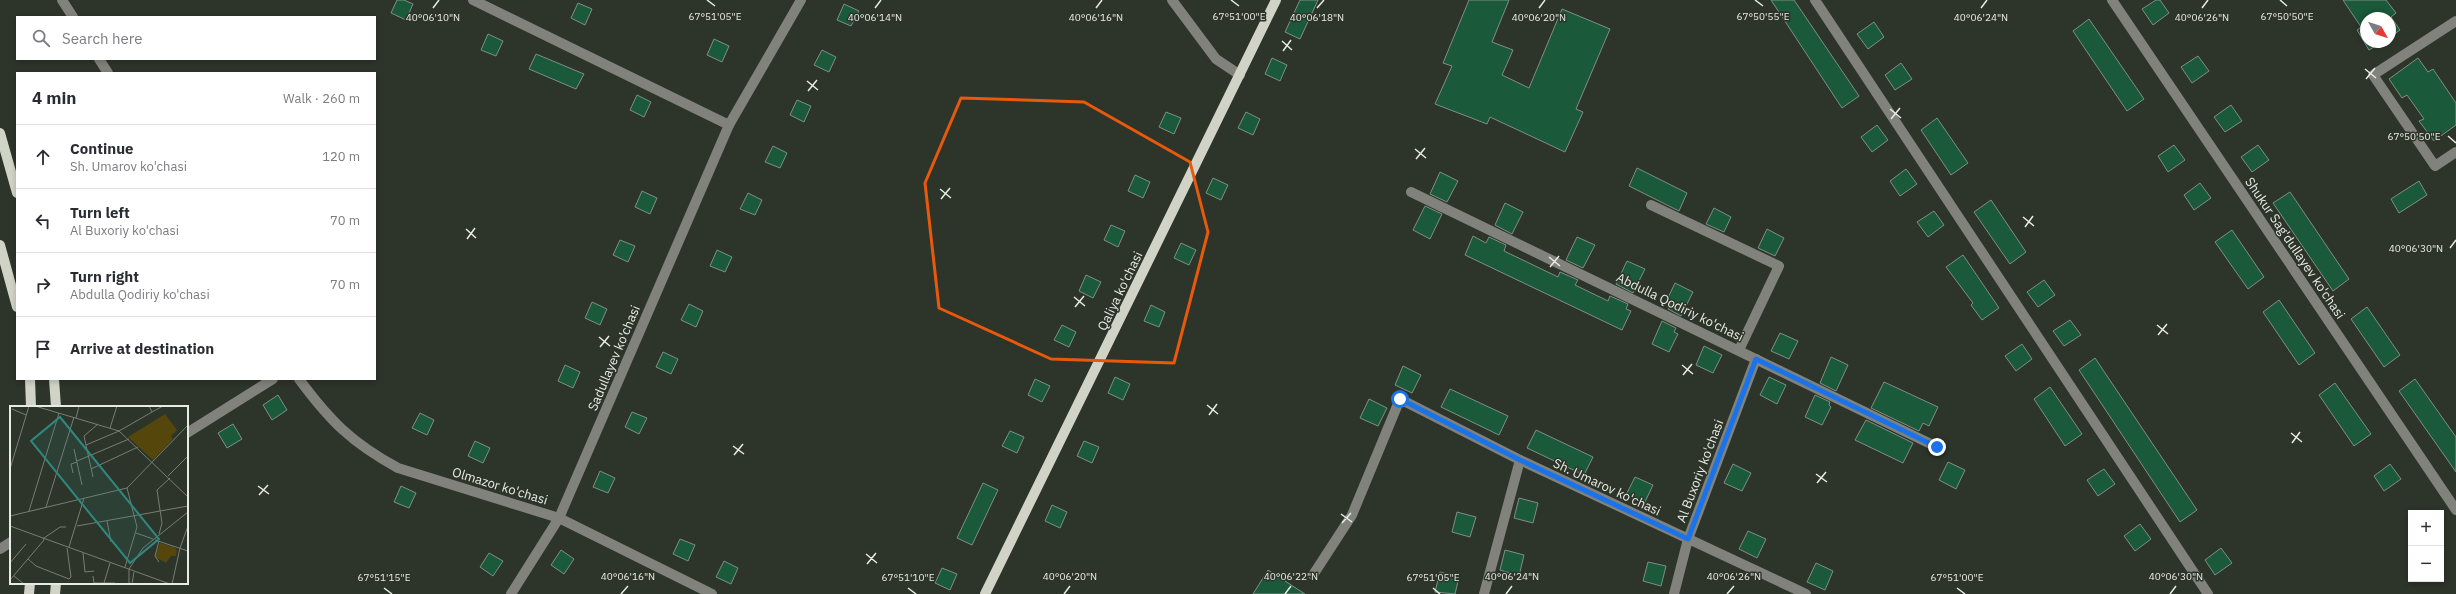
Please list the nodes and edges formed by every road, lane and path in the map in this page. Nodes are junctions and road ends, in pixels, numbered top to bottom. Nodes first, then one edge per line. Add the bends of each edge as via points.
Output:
1 (62, 0) edge
2 (473, 0) edge
3 (801, 0) edge
4 (1172, 0) edge
5 (1276, 0) edge
6 (1815, 0) edge
7 (2112, 0) edge
8 (72, 16) edge
9 (2456, 21) edge
10 (100, 60) edge
11 (107, 72) edge
12 (1240, 75) junction
13 (729, 126) junction
14 (0, 133) edge
15 (2456, 152) edge
16 (16, 189) edge
17 (1411, 192) dead end
18 (1651, 205) dead end
19 (0, 245) edge
20 (16, 303) edge
21 (1739, 350) junction
22 (1756, 359) junction
23 (30, 380) edge
24 (54, 380) edge
25 (271, 380) edge
26 (300, 380) edge
27 (31, 406) edge
28 (56, 406) edge
29 (188, 432) edge
30 (1937, 447) dead end
31 (1520, 460) junction
32 (2456, 510) edge
33 (559, 518) junction
34 (1688, 539) junction
35 (10, 543) edge
36 (0, 549) edge
37 (1313, 575) dead end
38 (30, 584) edge
39 (56, 584) edge
40 (29, 594) edge
41 (55, 594) edge
42 (511, 594) edge
43 (712, 594) edge
44 (985, 594) edge
45 (1484, 594) edge
46 (1674, 594) edge
47 (1806, 594) edge
48 (2208, 594) edge

1 - 8 street
2 - 13 street
3 - 13 street, Sadullayev ko'chasi
4 - 12 street via 1216,59
5 - 12 main road, Qaliya ko'chasi
6 - 48 street
7 - 32 street, Shukur Sag'dullayev ko'chasi
9 - 15 street via 2374,75 2435,166
10 - 11 street
12 - 44 main road, Qaliya ko'chasi
13 - 33 street, Sadullayev ko'chasi
14 - 16 main road
17 - 21 street, Abdulla Qodiriy ko'chasi
18 - 21 street via 1779,266
19 - 20 main road
21 - 22 street, Abdulla Qodiriy ko'chasi
22 - 30 street, Abdulla Qodiriy ko'chasi
22 - 34 street, Al Buxoriy ko'chasi
23 - 27 main road
24 - 28 main road
25 - 29 street
26 - 33 street, Olmazor ko'chasi via 336,425 375,456 398,468
31 - 34 street, Sh. Umarov ko'chasi
31 - 37 street, Sh. Umarov ko'chasi via 1400,399 1352,515
31 - 45 street
33 - 42 street, Sadullayev ko'chasi
33 - 43 street, Olmazor ko'chasi
34 - 46 street, Al Buxoriy ko'chasi
34 - 47 street, Sh. Umarov ko'chasi
35 - 36 street
38 - 40 main road
39 - 41 main road

